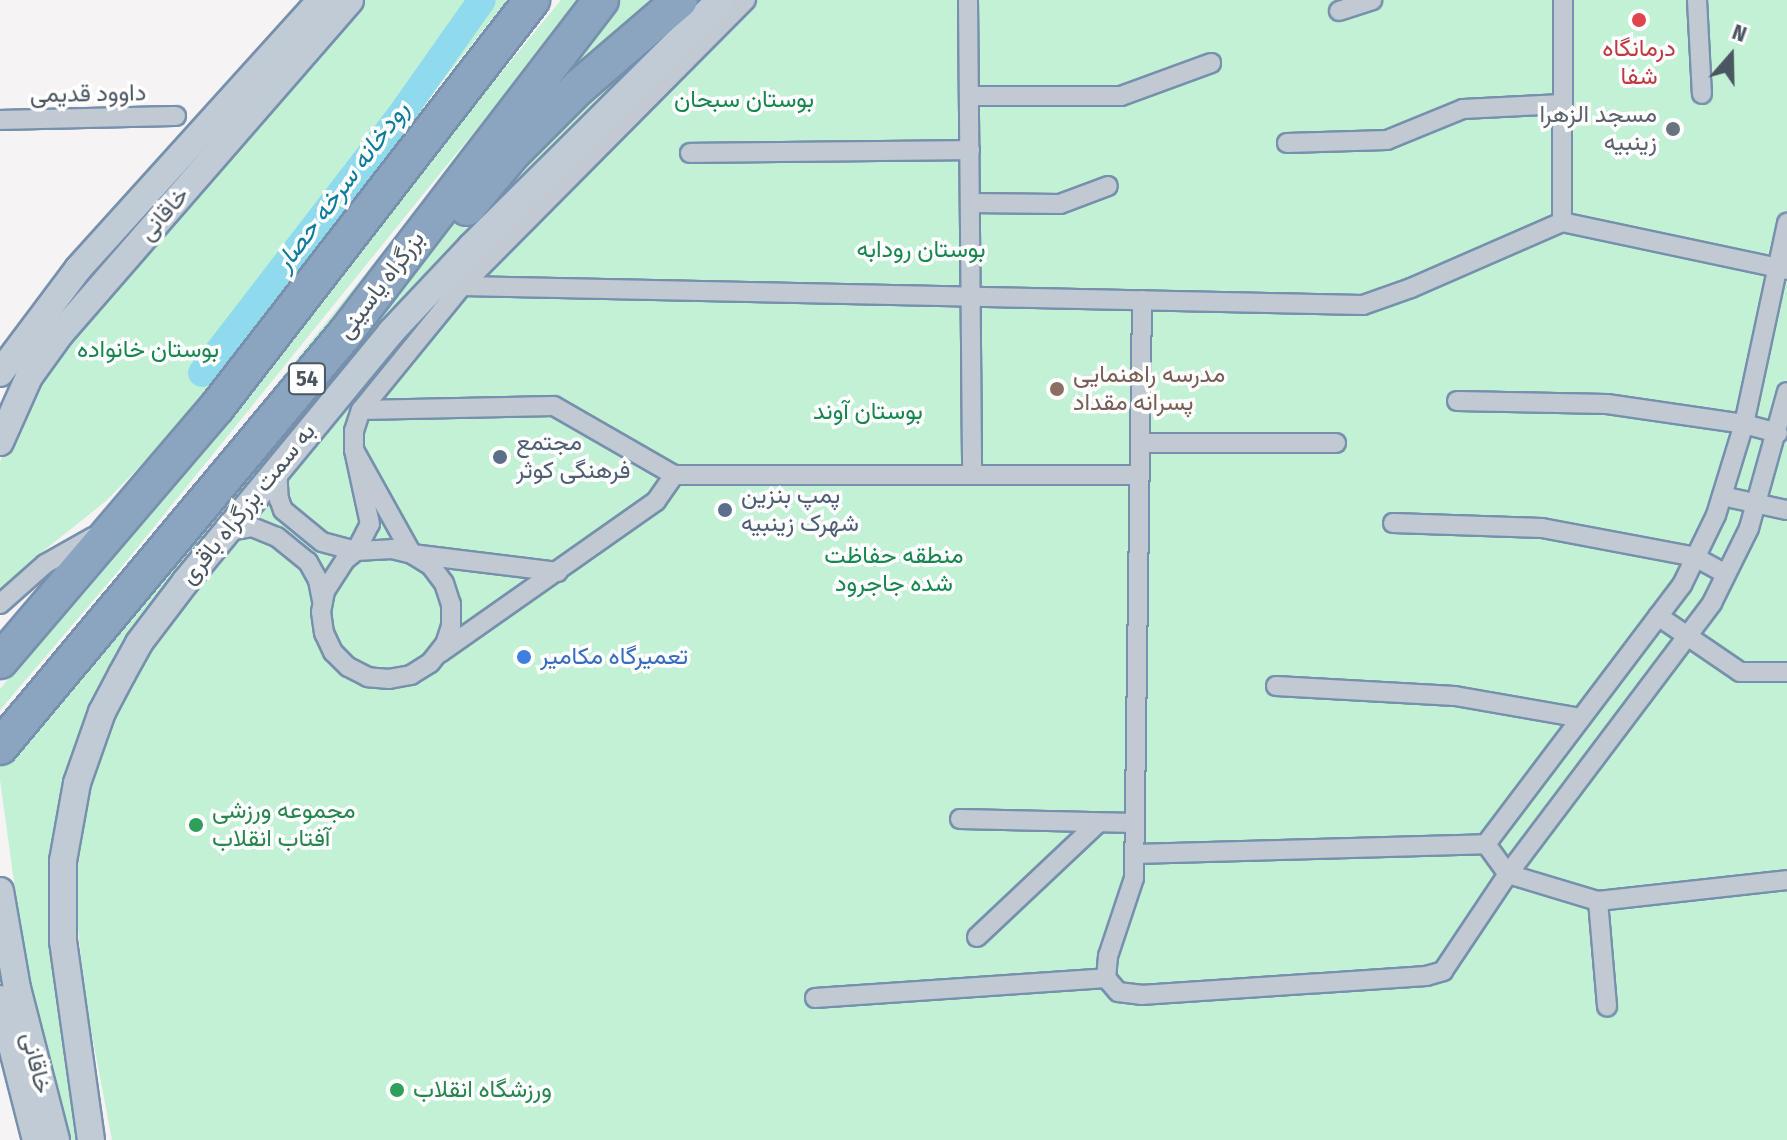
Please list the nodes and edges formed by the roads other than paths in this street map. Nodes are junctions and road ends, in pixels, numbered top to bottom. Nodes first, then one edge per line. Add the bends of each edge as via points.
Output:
1 (321, 0) edge
2 (332, 0) edge
3 (350, 0) edge
4 (532, 0) edge
5 (601, 0) edge
6 (680, 0) edge
7 (720, 0) edge
8 (746, 0) edge
9 (968, 0) edge
10 (1372, 0) edge
11 (1563, 0) edge
12 (1697, 0) edge
13 (1339, 11) dead end
14 (1211, 63) dead end
15 (1702, 94) dead end
16 (969, 96) junction
17 (1562, 104) junction
18 (176, 116) dead end
19 (0, 120) edge
20 (1287, 143) dead end
21 (970, 150) junction
22 (690, 153) dead end
23 (1108, 186) dead end
24 (970, 203) junction
25 (1562, 222) junction
26 (1787, 223) edge
27 (1782, 269) edge
28 (462, 286) junction
29 (971, 297) junction
30 (1142, 300) junction
31 (344, 335) junction
32 (0, 373) edge
33 (1787, 392) edge
34 (1457, 401) dead end
35 (361, 410) junction
36 (0, 412) edge
37 (1744, 424) junction
38 (1778, 433) junction
39 (0, 442) edge
40 (1140, 443) junction
41 (1336, 443) dead end
42 (354, 450) junction
43 (277, 466) junction
44 (674, 475) junction
45 (972, 475) junction
46 (1140, 475) junction
47 (1722, 496) junction
48 (1756, 503) junction
49 (1787, 510) edge
50 (124, 520) junction
51 (1393, 523) dead end
52 (224, 532) junction
53 (356, 551) junction
54 (412, 554) junction
55 (1695, 557) junction
56 (558, 572) junction
57 (1726, 574) junction
58 (0, 604) edge
59 (322, 605) junction
60 (1658, 616) junction
61 (1687, 637) junction
62 (435, 657) junction
63 (0, 661) edge
64 (1787, 672) edge
65 (1276, 686) dead end
66 (1581, 718) junction
67 (0, 747) edge
68 (960, 819) dead end
69 (1098, 823) junction
70 (1135, 823) junction
71 (1486, 844) junction
72 (1135, 854) junction
73 (1508, 874) junction
74 (1787, 880) edge
75 (0, 891) edge
76 (1598, 901) junction
77 (977, 937) dead end
78 (1106, 978) junction
79 (815, 998) dead end
80 (0, 999) edge
81 (1607, 1007) dead end
82 (36, 1140) edge
83 (56, 1140) edge
84 (91, 1140) edge

1 - 32 main road via 78,269
2 - 36 main road, خاقانی via 54,325 20,372
3 - 39 main road, خاقانی via 60,334 29,377
4 - 50 highway, 54
5 - 31 highway, بزرگراه یاسینی / 54
6 - 31 highway via 579,87
7 - 43 main road, به سمت بزرگراه باقری via 471,247
8 - 28 street
9 - 16 street
10 - 13 street
11 - 17 street
12 - 15 street
14 - 16 street via 1121,96
16 - 21 street
17 - 20 street via 1463,109 1387,140
17 - 25 street
18 - 19 street, داوود قدیمی
21 - 22 street
21 - 24 street
23 - 24 street via 1060,204
24 - 29 street
25 - 27 street
25 - 30 street via 1363,305
26 - 27 street
27 - 37 street
28 - 29 street
28 - 35 street
29 - 30 street
29 - 45 street
30 - 40 street
31 - 67 highway, بزرگراه یاسینی / 54
33 - 38 street
34 - 37 street via 1607,404
35 - 42 street
35 - 44 street via 554,406
37 - 38 street
37 - 47 street
38 - 48 street
40 - 41 street
40 - 46 street
42 - 53 street via 370,514
42 - 54 street
43 - 52 main road, به سمت بزرگراه باقری
43 - 53 street via 283,510 322,542
44 - 45 street
44 - 56 street via 656,501
45 - 46 street
46 - 70 street
47 - 48 street
47 - 55 street
48 - 49 street
48 - 57 street
50 - 58 street via 45,564
50 - 63 highway, 54
51 - 55 street via 1542,528
52 - 59 street via 252,527 277,537 308,562
52 - 84 main road, به سمت بزرگراه باقری via 139,643 122,674 90,745 69,823 63,861 63,941
53 - 54 street
53 - 59 street via 335,573
54 - 56 street
54 - 62 street via 438,574 451,604 451,626
55 - 57 street
55 - 60 street
56 - 62 street
57 - 61 street
59 - 62 street via 324,633 333,652 368,677 411,675
60 - 61 street
60 - 66 street
61 - 64 street via 1740,672
61 - 73 street
65 - 66 street via 1455,696
66 - 71 street
68 - 69 street
69 - 70 street
69 - 77 street
70 - 72 street
71 - 72 street
71 - 73 street
72 - 78 street via 1134,878 1108,956
73 - 76 street
73 - 78 street via 1443,971 1426,976 1141,995 1118,992
74 - 76 street
75 - 83 main road, خاقانی via 17,988
76 - 81 street
78 - 79 street
80 - 82 main road, خاقانی

